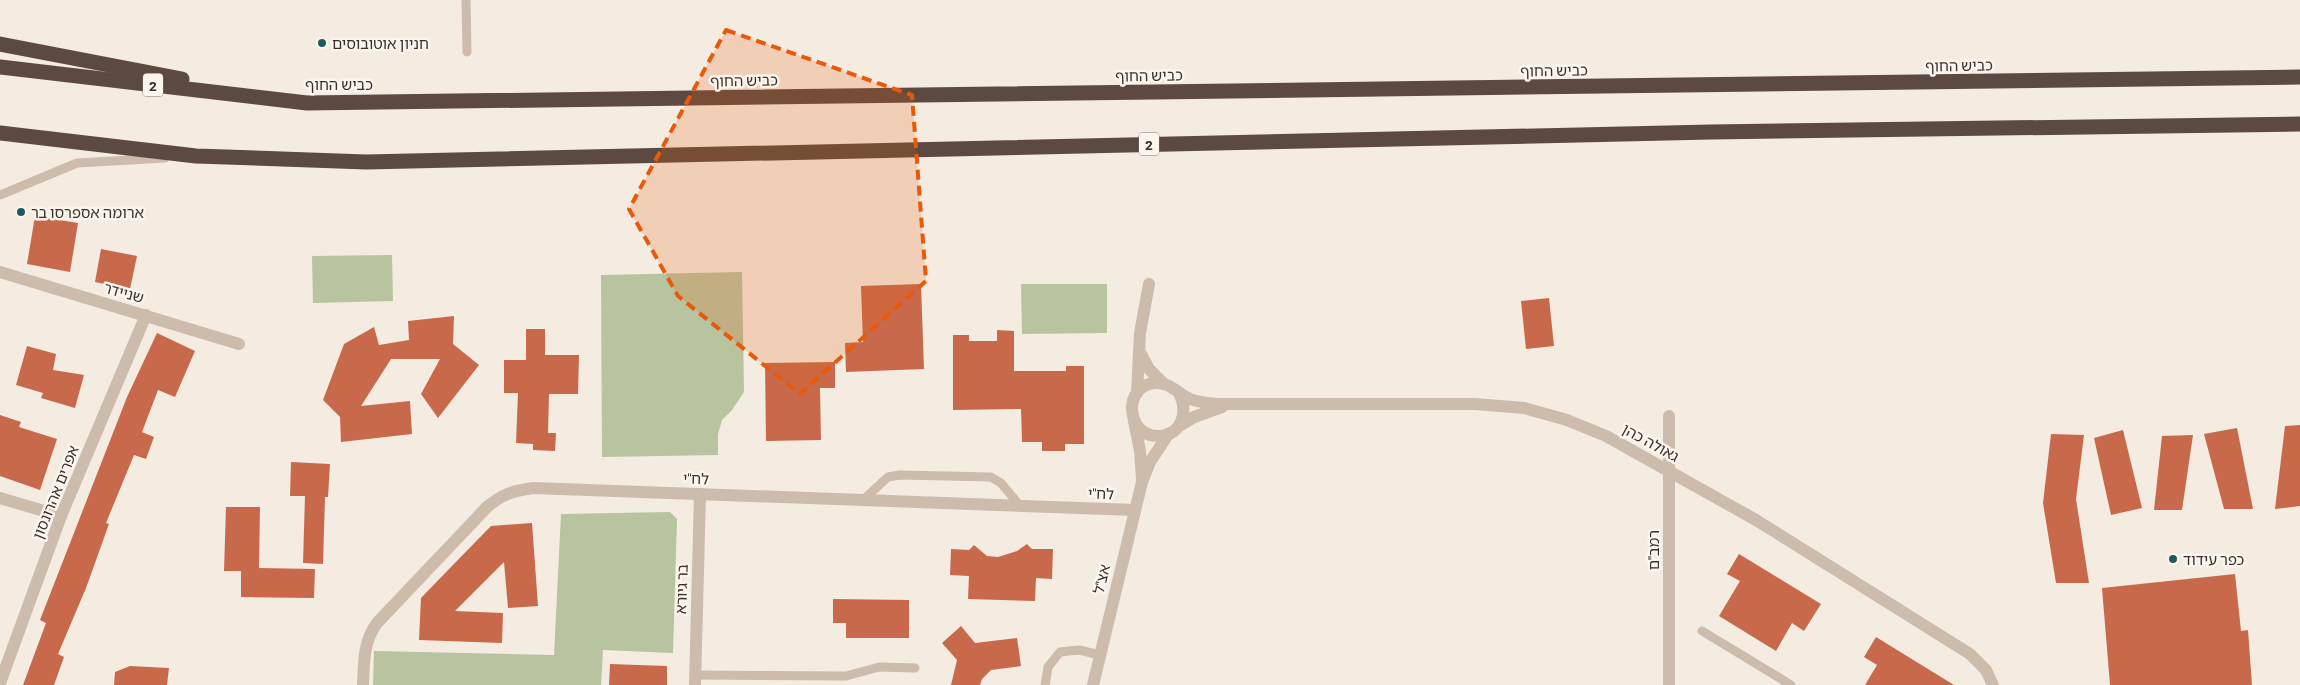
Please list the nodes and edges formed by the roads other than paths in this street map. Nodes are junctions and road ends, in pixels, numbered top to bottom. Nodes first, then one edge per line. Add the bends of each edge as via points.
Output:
1 (466, 0) edge
2 (0, 44) edge
3 (467, 52) dead end
4 (0, 67) edge
5 (2300, 78) edge
6 (307, 103) junction
7 (2300, 124) edge
8 (0, 133) edge
9 (196, 156) junction
10 (0, 195) edge
11 (0, 272) edge
12 (1149, 284) dead end
13 (146, 315) junction
14 (239, 344) dead end
15 (1140, 351) junction
16 (1164, 384) junction
17 (1137, 393) junction
18 (1179, 393) junction
19 (1232, 404) junction
20 (1670, 416) dead end
21 (1134, 421) junction
22 (1174, 430) junction
23 (1669, 471) junction
24 (1142, 482) junction
25 (700, 494) junction
26 (0, 498) edge
27 (863, 500) junction
28 (1020, 506) junction
29 (1135, 510) junction
30 (61, 516) junction
31 (1702, 631) dead end
32 (1100, 654) junction
33 (916, 668) dead end
34 (695, 680) edge
35 (0, 683) edge
36 (363, 685) edge
37 (1045, 685) edge
38 (1093, 685) edge
39 (1669, 685) edge
40 (1790, 685) edge
41 (1993, 685) edge

1 - 3 lane
2 - 6 highway
4 - 6 highway, כביש החוף / 2
5 - 6 highway, כביש החוף / 2
7 - 9 highway, 2 via 1701,132 366,162
8 - 9 highway, 2
9 - 10 lane via 77,164
11 - 13 street, שניידר
12 - 15 street
13 - 14 street, שניידר
13 - 30 street, אפרים אהרונסון
15 - 16 street via 1149,369
15 - 17 street
16 - 17 street via 1147,385
16 - 18 street
17 - 21 street via 1132,404
18 - 19 street, גאולה כהן via 1204,402
18 - 22 street via 1183,418
19 - 22 street, גאולה כהן via 1208,411
19 - 23 street, גאולה כהן via 1475,404 1524,408 1586,427
20 - 23 street, רמב"ם
21 - 22 street via 1146,434 1155,436
21 - 24 street, אצ"ל
22 - 24 street, אצ"ל via 1150,462
23 - 39 street, רמב"ם
23 - 41 street, גאולה כהן via 1756,520 1970,654 1986,670
24 - 29 street, אצ"ל
25 - 27 street, לח"י
25 - 34 street, בר גיורא
25 - 36 street, לח"י via 533,488 503,494 376,623 366,644
26 - 30 street
27 - 28 street, לח"י
27 - 28 lane via 888,477 991,477 1002,483
28 - 29 street, לח"י
29 - 32 street, אצ"ל
30 - 35 street, אפרים אהרונסון
31 - 40 lane
32 - 37 lane via 1078,650 1060,652 1048,667
32 - 38 street, אצ"ל
33 - 34 lane via 879,667 846,676

